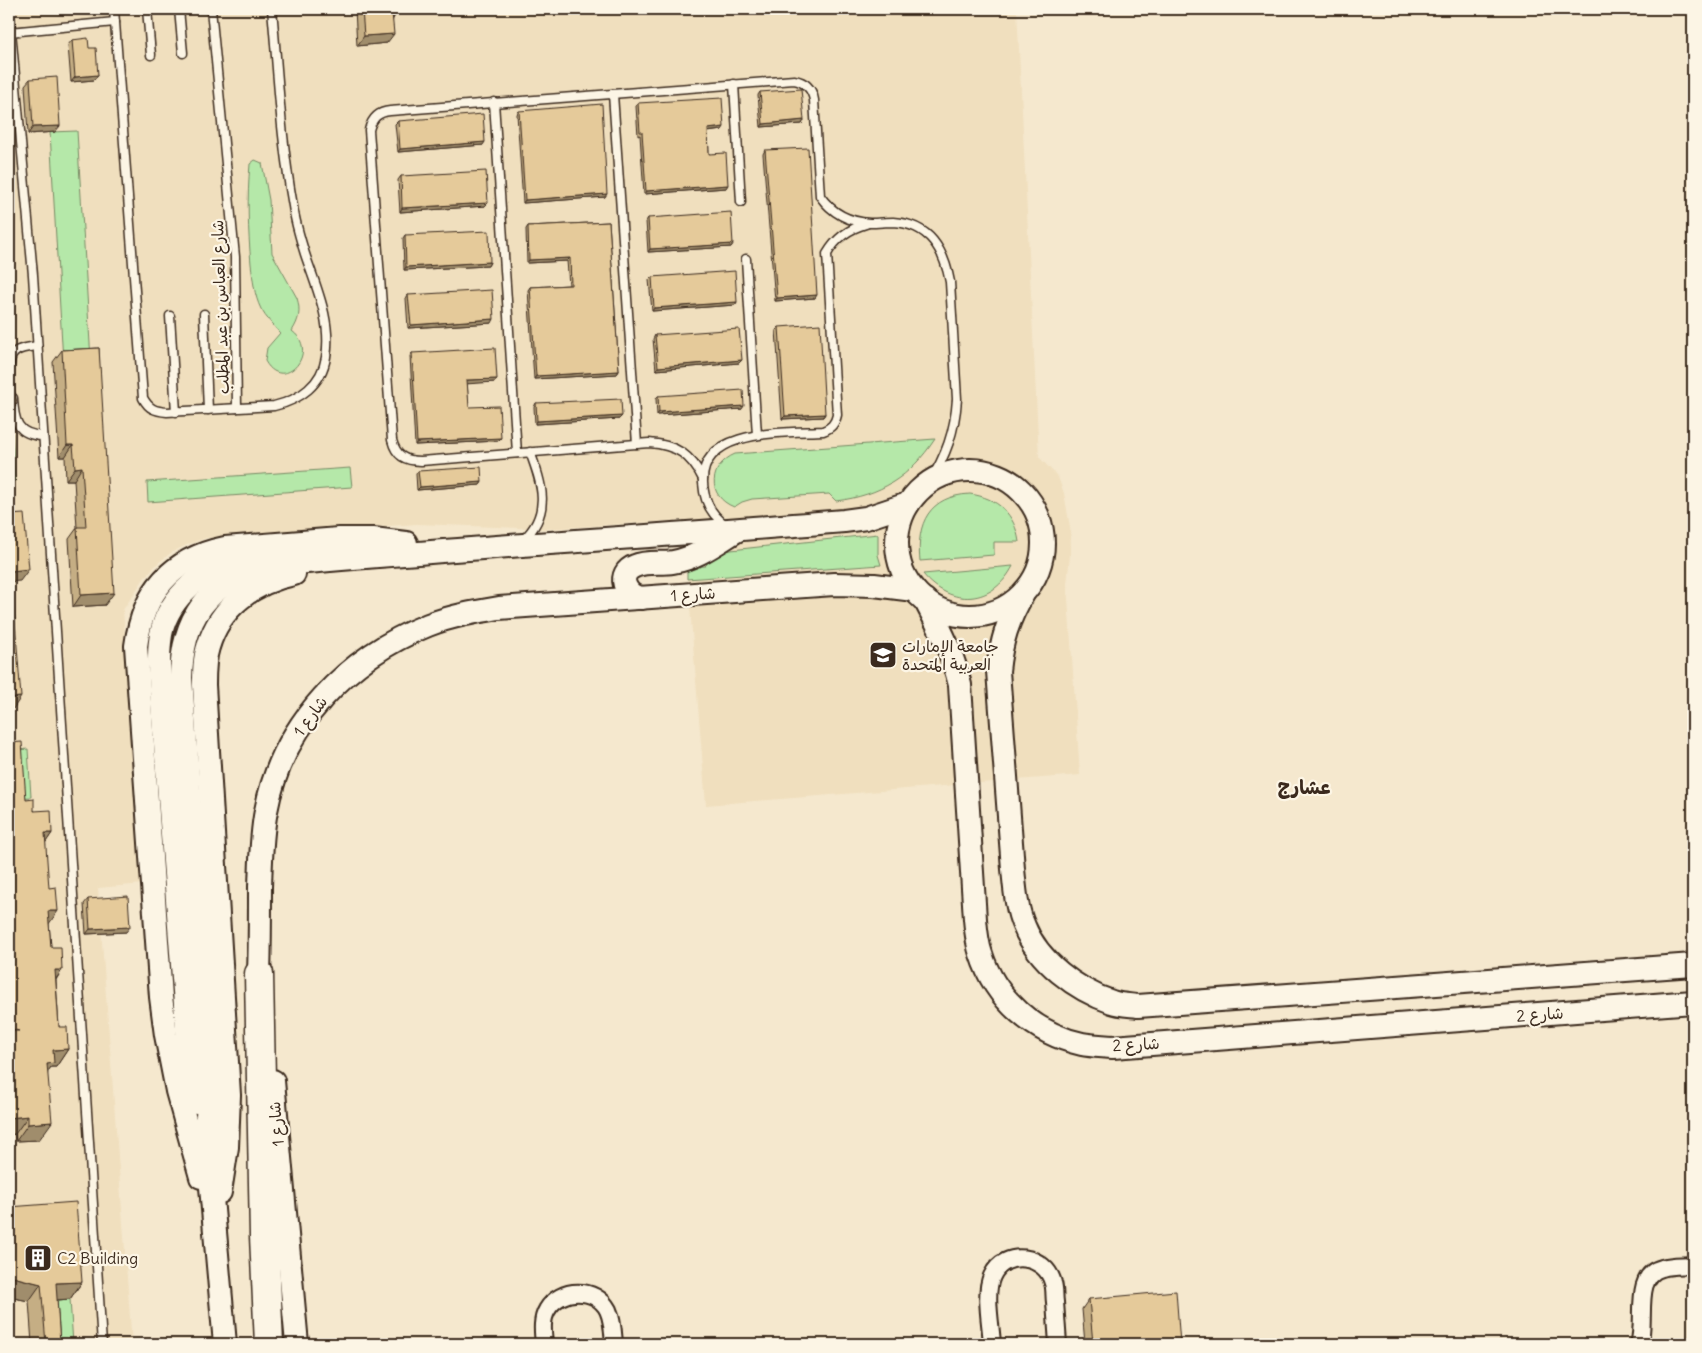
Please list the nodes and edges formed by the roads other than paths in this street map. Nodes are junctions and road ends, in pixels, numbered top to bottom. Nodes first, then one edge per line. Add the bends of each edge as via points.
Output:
1 (9, 9) edge
2 (114, 9) edge
3 (147, 9) edge
4 (179, 9) edge
5 (211, 9) edge
6 (272, 9) edge
7 (115, 22) junction
8 (11, 32) edge
9 (183, 53) dead end
10 (151, 55) dead end
11 (734, 84) junction
12 (612, 94) junction
13 (494, 102) junction
14 (741, 202) dead end
15 (870, 223) junction
16 (746, 259) dead end
17 (204, 314) dead end
18 (170, 316) dead end
19 (37, 346) junction
20 (11, 374) edge
21 (12, 393) edge
22 (237, 408) junction
23 (208, 410) junction
24 (176, 412) junction
25 (757, 435) junction
26 (43, 436) junction
27 (637, 444) junction
28 (530, 452) junction
29 (517, 453) junction
30 (703, 479) junction
31 (929, 483) junction
32 (908, 504) junction
33 (736, 530) junction
34 (416, 544) junction
35 (517, 546) junction
36 (465, 550) junction
37 (1022, 594) junction
38 (919, 595) junction
39 (642, 598) junction
40 (1693, 965) edge
41 (259, 974) junction
42 (1693, 1002) edge
43 (206, 1132) junction
44 (214, 1216) junction
45 (1693, 1265) edge
46 (102, 1344) edge
47 (225, 1344) edge
48 (269, 1344) edge
49 (298, 1344) edge
50 (544, 1344) edge
51 (614, 1344) edge
52 (992, 1344) edge
53 (1058, 1344) edge
54 (1639, 1344) edge

1 - 8 lane
2 - 7 lane
3 - 10 lane
4 - 9 lane
5 - 22 lane, شارع العباس بن عبد المطلب via 235,257
6 - 22 lane, شارع العباس بن عبد المطلب via 286,163 304,251 320,293 327,325 326,359 316,381 298,398 274,406
7 - 8 lane
7 - 24 lane via 143,398 155,411
8 - 19 lane
11 - 12 lane
11 - 14 lane
11 - 15 lane via 794,80 810,88 814,100 820,196 837,213
12 - 13 lane
12 - 27 lane
13 - 29 lane
13 - 29 lane via 384,111 374,118 369,130 394,448 405,459 413,461
15 - 25 lane via 846,232 827,254 835,422 822,431
15 - 31 lane via 895,222 926,234 939,247 947,268 951,291 956,414 944,457
16 - 25 lane
17 - 23 lane
18 - 24 lane
19 - 20 lane via 15,351 10,360
19 - 26 lane
21 - 26 lane via 20,428 35,436
22 - 23 lane
23 - 24 lane
25 - 30 lane via 734,440 716,451 709,459
26 - 46 lane
27 - 28 lane
27 - 30 lane via 663,444 676,449 697,467
28 - 29 lane
28 - 35 lane via 541,485 542,502 538,520
30 - 33 lane via 707,503 714,515
31 - 32 street
31 - 37 street via 953,472 979,471 1004,479 1024,495 1038,517 1043,543 1039,566
32 - 33 street via 866,518
32 - 38 street via 898,529 897,542 901,568
33 - 35 street
33 - 39 street via 692,556 676,561 640,564 629,569 625,585 631,594
34 - 36 street
34 - 43 street via 233,559 206,572 195,582 172,608 163,626 159,665 188,1040 193,1084
34 - 44 street via 339,539 207,551 175,568 162,580 143,611 136,646 162,1006 177,1091
35 - 36 street
36 - 43 street via 264,566 244,572 210,596 196,614 187,634 181,678 206,1028
36 - 44 street via 276,577 240,598 215,629 208,647 204,685 229,1095 227,1147
37 - 38 street via 997,611 967,616 938,608
37 - 40 street via 1004,631 998,671 1017,901 1024,926 1037,948 1054,968 1089,992 1113,1002 1138,1006
38 - 39 street, شارع 1 via 874,585 834,584
38 - 42 street, شارع 2 via 946,640 960,685 975,920 980,952 990,978 1010,1004 1049,1032 1084,1044 1113,1047
39 - 41 street, شارع 1 via 498,608 464,614 398,638 346,673 310,712 282,759 273,784 261,841
41 - 48 highway
41 - 49 street, شارع 1 via 272,1072
43 - 44 street
44 - 47 street
45 - 54 street via 1662,1268 1649,1276 1643,1290
50 - 51 street via 543,1321 547,1310 565,1294 576,1292 599,1299 607,1308 612,1319
52 - 53 street via 989,1285 1000,1265 1021,1258 1032,1259 1042,1265 1052,1279

